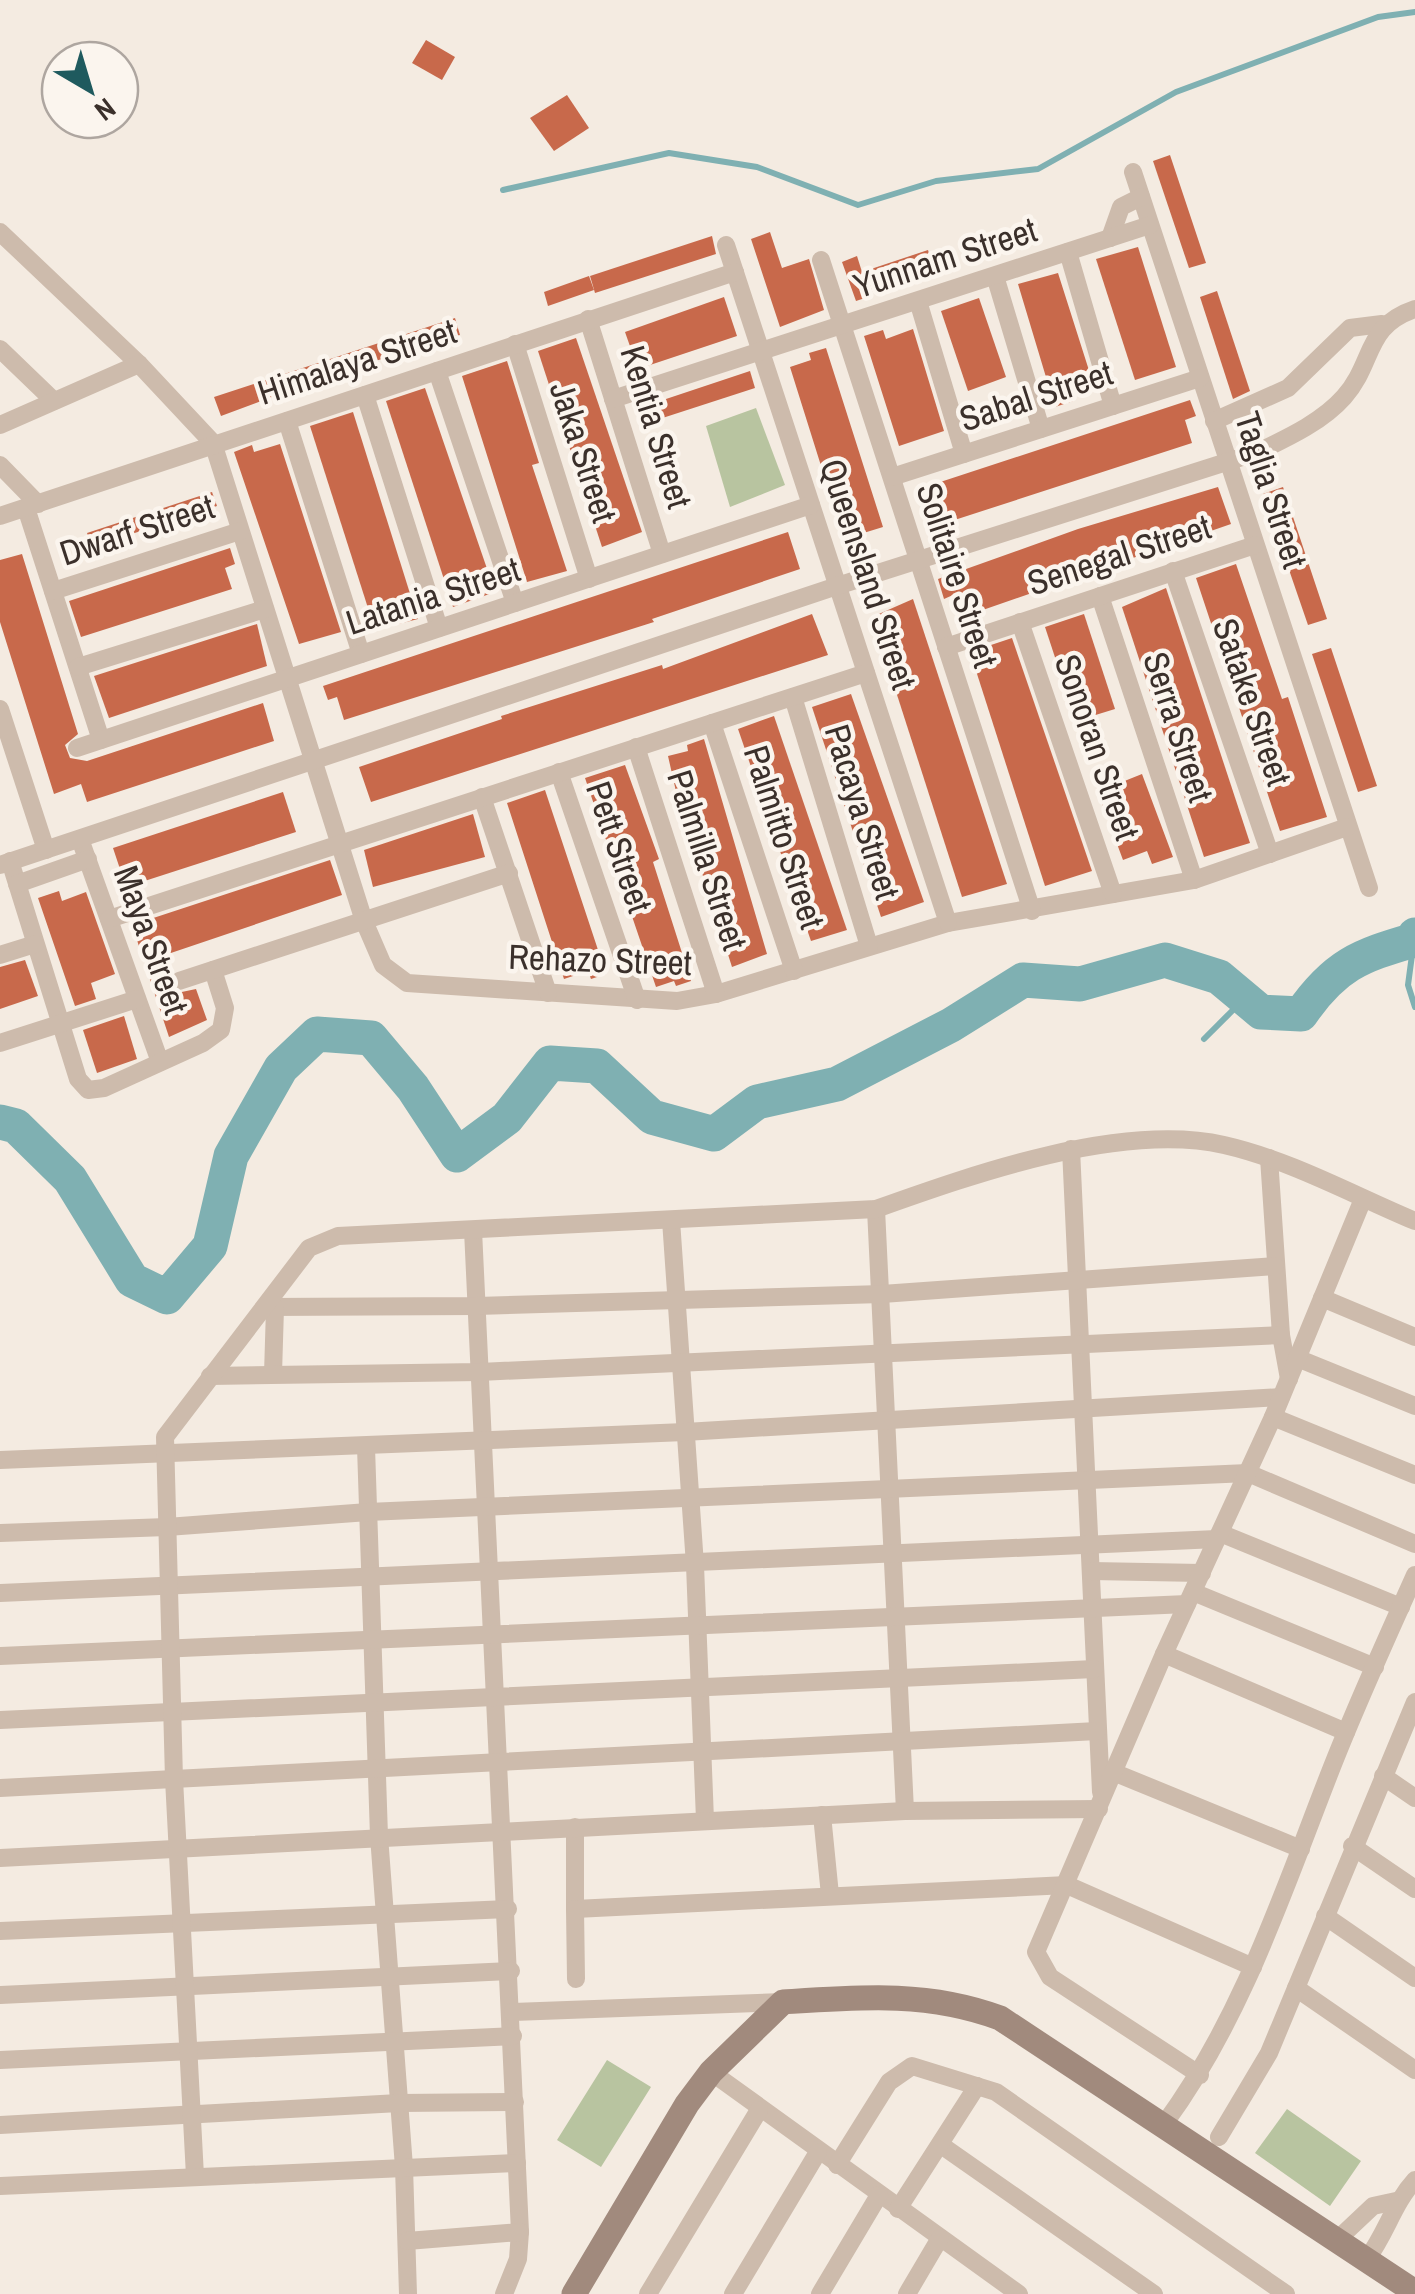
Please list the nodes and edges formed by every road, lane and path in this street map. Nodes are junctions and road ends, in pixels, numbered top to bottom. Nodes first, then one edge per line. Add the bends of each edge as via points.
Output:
1 (1133, 172) dead end
2 (1141, 196) junction
3 (1150, 225) junction
4 (0, 232) edge
5 (1110, 238) junction
6 (726, 246) dead end
7 (1068, 252) junction
8 (821, 260) dead end
9 (734, 272) junction
10 (995, 276) junction
11 (918, 301) junction
12 (1415, 309) edge
13 (588, 319) junction
14 (1382, 324) junction
15 (843, 326) junction
16 (515, 344) junction
17 (0, 349) edge
18 (760, 353) junction
19 (139, 364) junction
20 (437, 370) junction
21 (1200, 378) junction
22 (365, 395) junction
23 (613, 398) junction
24 (54, 401) junction
25 (1112, 406) junction
26 (287, 420) junction
27 (1214, 421) junction
28 (0, 424) edge
29 (1041, 429) junction
30 (213, 443) junction
31 (964, 454) junction
32 (1228, 462) junction
33 (0, 465) edge
34 (892, 477) junction
35 (811, 505) junction
36 (32, 506) junction
37 (0, 516) edge
38 (240, 531) junction
39 (1255, 544) junction
40 (662, 554) junction
41 (918, 560) junction
42 (1173, 571) junction
43 (589, 579) junction
44 (837, 586) junction
45 (53, 591) junction
46 (1100, 596) junction
47 (515, 603) junction
48 (265, 609) junction
49 (1020, 622) junction
50 (439, 628) junction
51 (946, 647) junction
52 (361, 654) junction
53 (78, 668) junction
54 (866, 673) junction
55 (286, 679) junction
56 (793, 697) junction
57 (0, 710) edge
58 (712, 723) junction
59 (101, 740) junction
60 (636, 747) junction
61 (77, 748) dead end
62 (312, 764) junction
63 (559, 772) junction
64 (482, 797) junction
65 (1347, 828) junction
66 (80, 839) junction
67 (338, 843) junction
68 (46, 850) junction
69 (1270, 854) junction
70 (88, 859) junction
71 (5, 863) edge
72 (508, 874) junction
73 (1194, 880) junction
74 (16, 884) junction
75 (1369, 888) dead end
76 (1113, 894) junction
77 (1032, 910) junction
78 (109, 920) junction
79 (364, 921) junction
80 (948, 923) junction
81 (35, 944) junction
82 (869, 946) junction
83 (0, 955) edge
84 (213, 970) junction
85 (794, 970) junction
86 (178, 981) dead end
87 (548, 993) junction
88 (716, 994) junction
89 (138, 999) junction
90 (637, 1000) junction
91 (60, 1024) junction
92 (0, 1043) edge
93 (160, 1062) junction
94 (1070, 1148) junction
95 (1269, 1158) junction
96 (1363, 1199) junction
97 (876, 1209) junction
98 (672, 1220) junction
99 (1415, 1221) edge
100 (474, 1230) junction
101 (1276, 1266) junction
102 (1078, 1283) junction
103 (882, 1294) junction
104 (1322, 1298) junction
105 (678, 1300) junction
106 (478, 1306) junction
107 (270, 1307) junction
108 (1281, 1335) junction
109 (1415, 1336) edge
110 (1082, 1346) junction
111 (885, 1356) junction
112 (1297, 1358) junction
113 (682, 1364) junction
114 (480, 1372) junction
115 (274, 1374) junction
116 (210, 1376) junction
117 (1288, 1379) junction
118 (1281, 1398) junction
119 (1415, 1406) edge
120 (1084, 1410) junction
121 (1273, 1416) junction
122 (889, 1422) junction
123 (684, 1432) junction
124 (484, 1439) junction
125 (366, 1446) junction
126 (165, 1453) junction
127 (0, 1460) edge
128 (1248, 1473) junction
129 (1415, 1475) edge
130 (1088, 1478) junction
131 (892, 1490) junction
132 (690, 1499) junction
133 (488, 1509) junction
134 (368, 1512) junction
135 (167, 1527) junction
136 (0, 1533) edge
137 (1219, 1536) junction
138 (1090, 1544) junction
139 (1415, 1544) edge
140 (894, 1554) junction
141 (694, 1565) junction
142 (491, 1572) junction
143 (1091, 1572) junction
144 (1202, 1573) junction
145 (1415, 1575) edge
146 (370, 1580) junction
147 (169, 1587) junction
148 (0, 1593) edge
149 (1190, 1598) junction
150 (1092, 1606) junction
151 (1401, 1607) junction
152 (896, 1615) junction
153 (696, 1626) junction
154 (494, 1634) junction
155 (372, 1639) junction
156 (170, 1648) junction
157 (1164, 1654) junction
158 (0, 1656) edge
159 (1375, 1667) junction
160 (1094, 1669) junction
161 (899, 1679) junction
162 (698, 1690) junction
163 (497, 1698) junction
164 (374, 1703) junction
165 (1414, 1707) edge
166 (172, 1714) junction
167 (0, 1720) edge
168 (1097, 1731) junction
169 (1346, 1732) junction
170 (902, 1744) junction
171 (700, 1751) junction
172 (500, 1765) junction
173 (377, 1768) junction
174 (1112, 1772) junction
175 (1383, 1776) junction
176 (174, 1779) junction
177 (0, 1788) edge
178 (1415, 1798) edge
179 (1100, 1805) junction
180 (905, 1811) junction
181 (822, 1815) junction
182 (705, 1820) junction
183 (575, 1826) junction
184 (504, 1829) junction
185 (379, 1836) junction
186 (1352, 1846) junction
187 (179, 1847) junction
188 (1301, 1848) junction
189 (0, 1858) edge
190 (1067, 1884) junction
191 (1415, 1889) edge
192 (830, 1895) junction
193 (508, 1909) junction
194 (576, 1909) junction
195 (385, 1916) junction
196 (1326, 1916) junction
197 (184, 1924) junction
198 (0, 1931) edge
199 (1253, 1967) junction
200 (511, 1970) junction
201 (390, 1978) junction
202 (1415, 1978) edge
203 (576, 1979) dead end
204 (188, 1985) junction
205 (1296, 1988) junction
206 (0, 1995) edge
207 (783, 2002) junction
208 (512, 2012) junction
209 (513, 2036) junction
210 (395, 2042) junction
211 (191, 2049) junction
212 (0, 2060) edge
213 (1415, 2070) edge
214 (711, 2072) junction
215 (1200, 2074) junction
216 (977, 2086) junction
217 (400, 2102) junction
218 (515, 2102) junction
219 (760, 2110) junction
220 (193, 2113) junction
221 (1165, 2123) junction
222 (0, 2125) edge
223 (1219, 2137) dead end
224 (941, 2145) junction
225 (818, 2152) junction
226 (517, 2163) junction
227 (837, 2166) junction
228 (404, 2167) junction
229 (195, 2176) junction
230 (1415, 2180) edge
231 (0, 2186) edge
232 (879, 2195) junction
233 (1396, 2201) junction
234 (898, 2209) junction
235 (520, 2232) junction
236 (940, 2238) junction
237 (1338, 2239) junction
238 (407, 2241) junction
239 (1367, 2258) junction
240 (997, 2288) edge
241 (1415, 2292) edge
242 (408, 2294) edge
243 (504, 2294) edge
244 (574, 2294) edge
245 (648, 2294) edge
246 (732, 2294) edge
247 (820, 2294) edge
248 (907, 2294) edge
249 (1019, 2294) edge
250 (1154, 2294) edge
251 (1286, 2294) edge

1 - 2 street, Taglia Street
2 - 3 street, Taglia Street
2 - 5 street via 1121,207
3 - 5 street, Yunnam Street
3 - 21 street, Taglia Street
4 - 19 street
5 - 7 street, Yunnam Street
6 - 9 street, Queensland Street
7 - 10 street, Yunnam Street
7 - 25 street
8 - 15 street, Solitaire Street
9 - 13 street, Himalaya Street
9 - 18 street, Queensland Street
10 - 11 street, Yunnam Street
10 - 29 street
11 - 15 street, Yunnam Street
11 - 31 street
12 - 14 street
13 - 16 street, Himalaya Street
13 - 23 street, Kentia Street
14 - 27 street via 1350,328 1288,388
14 - 32 street via 1344,398 1289,437
15 - 18 street, Yunnam Street
15 - 34 street, Solitaire Street
16 - 20 street, Himalaya Street
16 - 43 street, Jaka Street
17 - 24 street
18 - 23 street, Yunnam Street
18 - 35 street, Queensland Street
19 - 24 street
19 - 30 street
20 - 22 street, Himalaya Street
20 - 47 street
21 - 25 street, Sabal Street
21 - 27 street, Taglia Street
22 - 26 street, Himalaya Street
22 - 50 street
23 - 40 street, Kentia Street
24 - 28 street
25 - 29 street, Sabal Street
26 - 30 street, Himalaya Street
26 - 52 street
27 - 32 street, Taglia Street
29 - 31 street, Sabal Street
30 - 36 street, Himalaya Street
30 - 38 street, Rehazo Street
31 - 34 street, Sabal Street
32 - 39 street, Taglia Street
32 - 41 street
33 - 36 street
34 - 41 street, Solitaire Street
35 - 40 street, Latania Street
35 - 44 street, Queensland Street
36 - 37 street, Himalaya Street
36 - 45 street
38 - 45 street, Dwarf Street
38 - 48 street, Rehazo Street
39 - 42 street, Senegal Street
39 - 65 street, Taglia Street
40 - 43 street, Latania Street
41 - 44 street
41 - 51 street, Solitaire Street
42 - 46 street, Senegal Street
42 - 69 street, Satake Street
43 - 47 street, Latania Street
44 - 54 street, Queensland Street
44 - 62 street
45 - 53 street
46 - 49 street, Senegal Street
46 - 73 street, Serra Street
47 - 50 street, Latania Street
48 - 53 street
48 - 55 street, Rehazo Street
49 - 51 street, Senegal Street
49 - 76 street, Sonoran Street
50 - 52 street, Latania Street
51 - 77 street, Solitaire Street
52 - 55 street, Latania Street
53 - 59 street
54 - 56 street
54 - 80 street, Queensland Street
55 - 59 street, Latania Street
55 - 62 street, Rehazo Street
56 - 58 street
56 - 82 street, Pacaya Street
57 - 68 street
58 - 60 street
58 - 85 street, Palmitto Street
59 - 61 street, Latania Street
60 - 63 street
60 - 88 street, Palmilla Street
62 - 66 street
62 - 67 street, Rehazo Street
63 - 64 street
63 - 90 street, Pett Street
64 - 67 street
64 - 72 street
65 - 69 street, Rehazo Street
65 - 75 street, Taglia Street
66 - 68 street
66 - 70 street, Maya Street
67 - 78 street
67 - 79 street, Rehazo Street
68 - 71 street
69 - 73 street, Rehazo Street
70 - 74 street
70 - 78 street, Maya Street
71 - 74 street
72 - 79 street
72 - 87 street
73 - 76 street, Rehazo Street
74 - 81 street
76 - 77 street, Rehazo Street
77 - 80 street, Rehazo Street
78 - 89 street, Maya Street
79 - 84 street
79 - 87 street, Rehazo Street via 384,965 407,983
80 - 82 street, Rehazo Street
81 - 83 street
81 - 91 street
82 - 85 street, Rehazo Street
84 - 86 street
84 - 93 street via 225,1008 221,1030
85 - 88 street, Rehazo Street
87 - 90 street, Rehazo Street
88 - 90 street, Rehazo Street
89 - 91 street
89 - 93 street, Maya Street
91 - 92 street
91 - 93 street via 88,1090
94 - 95 street via 1174,1141 1222,1144
94 - 97 street
94 - 102 street
95 - 96 street
95 - 101 street
96 - 99 street
96 - 104 street
97 - 98 street
97 - 103 street
98 - 100 street
98 - 105 street
100 - 106 street
100 - 107 street via 322,1240 309,1248
101 - 102 street
101 - 108 street
102 - 103 street
102 - 110 street
103 - 105 street
103 - 111 street
104 - 109 street
104 - 112 street
105 - 106 street
105 - 113 street
106 - 107 street
106 - 114 street
107 - 115 street
107 - 116 street
108 - 110 street
108 - 117 street
110 - 111 street
110 - 120 street
111 - 113 street
111 - 122 street
112 - 117 street
112 - 119 street
113 - 114 street
113 - 123 street
114 - 115 street
114 - 124 street
115 - 116 street
116 - 126 street via 174,1419
117 - 118 street
118 - 120 street
118 - 121 street
120 - 122 street
120 - 130 street
121 - 128 street
121 - 129 street
122 - 123 street
122 - 131 street
123 - 124 street
123 - 132 street
124 - 125 street
124 - 133 street
125 - 126 street
125 - 134 street
126 - 127 street
126 - 135 street
128 - 130 street
128 - 137 street
128 - 139 street
130 - 131 street
130 - 138 street
131 - 132 street
131 - 140 street
132 - 133 street
132 - 141 street
133 - 134 street
133 - 142 street
134 - 135 street
134 - 146 street
135 - 136 street
135 - 147 street
137 - 138 street
137 - 144 street
137 - 151 street
138 - 140 street
138 - 143 street
140 - 141 street
140 - 152 street
141 - 142 street
141 - 153 street
142 - 146 street
142 - 154 street
143 - 144 street
143 - 150 street
144 - 149 street
145 - 151 street
146 - 147 street
146 - 155 street
147 - 148 street
147 - 156 street
149 - 150 street
149 - 157 street
149 - 159 street
150 - 152 street
150 - 160 street
151 - 159 street
152 - 153 street
152 - 161 street
153 - 154 street
153 - 162 street
154 - 155 street
154 - 163 street
155 - 156 street
155 - 164 street
156 - 158 street
156 - 166 street
157 - 169 street
157 - 174 street
159 - 169 street
160 - 161 street
160 - 168 street
161 - 162 street
161 - 170 street
162 - 163 street
162 - 171 street
163 - 164 street
163 - 172 street
164 - 166 street
164 - 173 street
165 - 175 street
166 - 167 street
166 - 176 street
168 - 170 street
168 - 179 street
169 - 188 street
170 - 171 street
170 - 180 street
171 - 172 street
171 - 182 street
172 - 173 street
172 - 184 street
173 - 176 street
173 - 185 street
174 - 179 street
174 - 188 street
175 - 178 street
175 - 186 street
176 - 177 street
176 - 187 street
179 - 180 street
179 - 190 street
180 - 181 street
181 - 182 street
181 - 192 street
182 - 183 street
183 - 184 street
183 - 194 street
184 - 185 street
184 - 193 street
185 - 187 street
185 - 195 street
186 - 191 street
186 - 196 street
187 - 189 street
187 - 197 street
188 - 199 street
190 - 192 street
190 - 199 street
190 - 215 street via 1036,1952 1040,1965
192 - 194 street
193 - 195 street
193 - 200 street
194 - 203 street
195 - 197 street
195 - 201 street
196 - 202 street
196 - 205 street
197 - 198 street
197 - 204 street
199 - 215 street
200 - 201 street
200 - 208 street
201 - 204 street
201 - 210 street
204 - 206 street
204 - 211 street
205 - 213 street
205 - 223 street via 1260,2072
207 - 208 street
207 - 214 street
207 - 221 street via 902,1997 962,2004 1000,2018
208 - 209 street
209 - 210 street
209 - 218 street
210 - 211 street
210 - 217 street
211 - 212 street
211 - 220 street
214 - 219 street
214 - 244 street
215 - 221 street
216 - 224 street
216 - 227 street via 912,2066 900,2071
216 - 251 street via 996,2092
217 - 218 street
217 - 220 street
217 - 228 street
218 - 226 street
219 - 225 street
219 - 245 street
220 - 222 street
220 - 229 street
221 - 237 street
224 - 234 street
224 - 250 street
225 - 227 street
225 - 246 street
226 - 228 street
226 - 235 street
227 - 232 street
228 - 229 street
228 - 238 street
229 - 231 street
230 - 233 street
232 - 234 street
232 - 247 street
233 - 237 street via 1373,2206
233 - 239 street via 1391,2225
234 - 236 street
235 - 238 street
235 - 243 street
236 - 240 street
236 - 248 street
237 - 239 street
238 - 242 street
239 - 241 street
240 - 249 street

